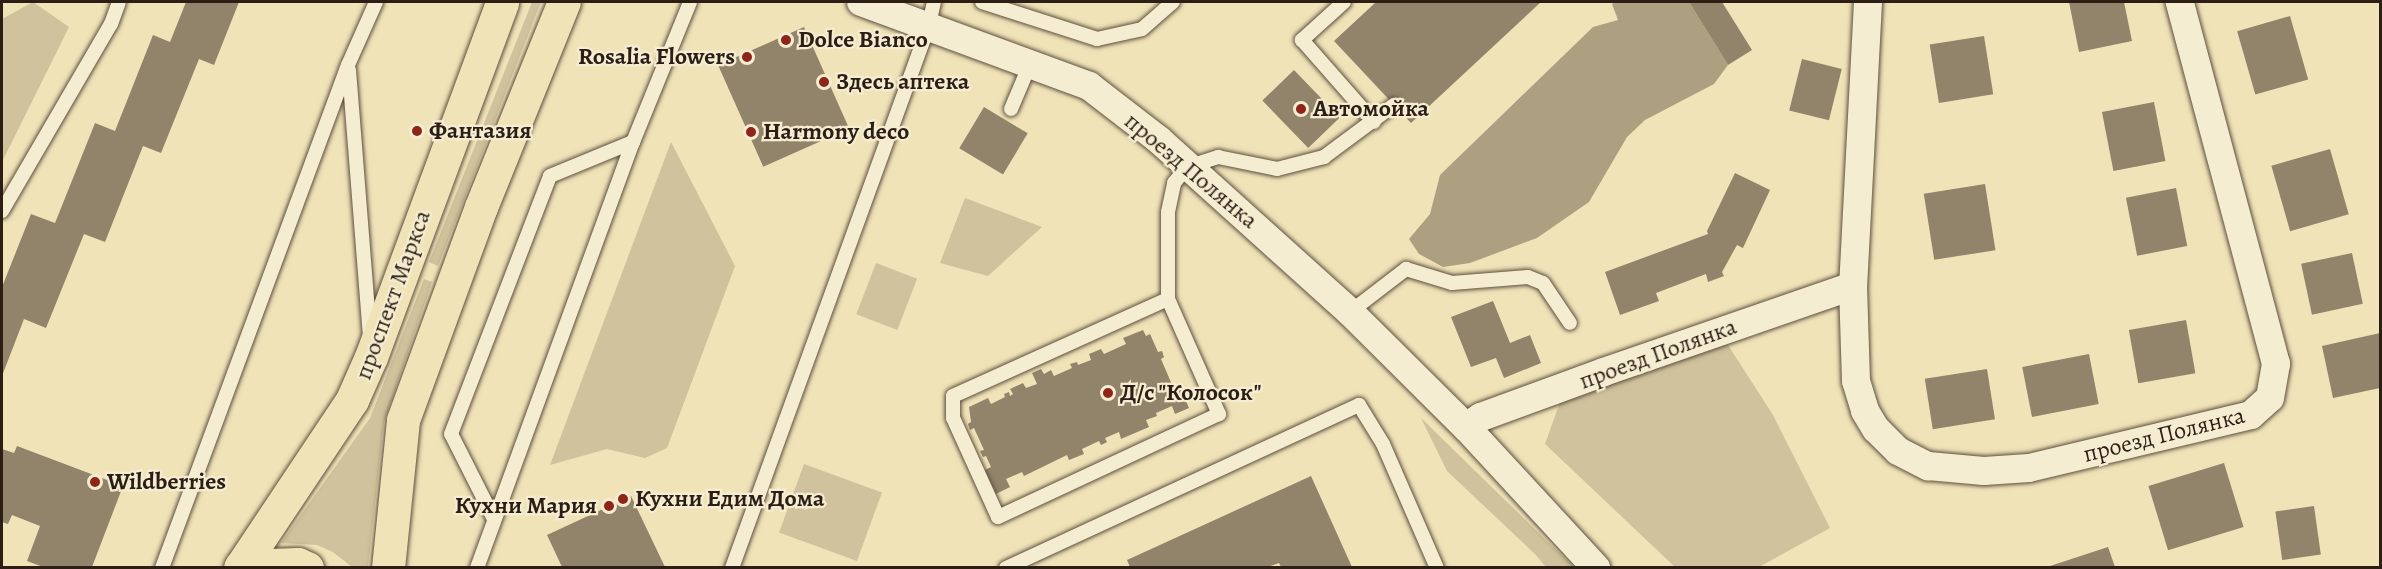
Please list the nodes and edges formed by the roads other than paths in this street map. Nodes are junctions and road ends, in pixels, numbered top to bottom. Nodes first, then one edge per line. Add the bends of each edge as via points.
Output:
1 (118, 2) edge
2 (376, 2) edge
3 (502, 2) edge
4 (564, 2) edge
5 (690, 2) edge
6 (861, 2) edge
7 (982, 2) edge
8 (1173, 2) edge
9 (1344, 2) edge
10 (1868, 2) edge
11 (2180, 2) edge
12 (931, 13) edge
13 (1030, 64) junction
14 (348, 65) junction
15 (1394, 105) dead end
16 (1011, 109) dead end
17 (1374, 122) junction
18 (633, 142) junction
19 (1187, 167) junction
20 (2, 212) edge
21 (1853, 286) junction
22 (1168, 299) junction
23 (1350, 312) junction
24 (1570, 322) dead end
25 (371, 357) junction
26 (1466, 427) junction
27 (494, 519) junction
28 (162, 567) edge
29 (240, 567) edge
30 (307, 567) edge
31 (388, 567) edge
32 (477, 567) edge
33 (732, 567) edge
34 (1006, 567) edge
35 (1437, 567) edge
36 (1596, 567) edge

1 - 20 lane via 111,24
2 - 14 lane
3 - 25 main road, проспект Маркса
4 - 31 main road via 485,197 403,420
5 - 18 lane
6 - 12 street, проезд Полянка
7 - 8 lane via 1097,39 1142,29
9 - 17 lane via 1302,40
10 - 21 street, проезд Полянка
11 - 21 street, проезд Полянка via 2276,364 2270,398 2251,415 2029,468 1984,471 1928,466 1898,451 1865,411 1856,381
12 - 13 street, проезд Полянка
12 - 33 lane
13 - 16 lane
13 - 19 street, проезд Полянка via 1089,86
14 - 25 lane
14 - 28 lane
15 - 17 lane
17 - 19 lane via 1324,157 1277,169 1218,157
18 - 27 lane
18 - 27 lane via 550,176 451,434
19 - 22 lane via 1174,183 1168,212
19 - 23 street, проезд Полянка
21 - 26 street, проезд Полянка via 1604,372 1481,417
22 - 22 lane via 1219,414 998,517 953,418 953,396
23 - 24 lane via 1406,269 1452,283 1528,277 1543,283
23 - 26 street, проезд Полянка
25 - 29 main road, проспект Маркса via 352,400
26 - 36 street, проезд Полянка
27 - 32 lane
29 - 30 main road, проспект Маркса
34 - 35 lane via 1359,405 1383,444

